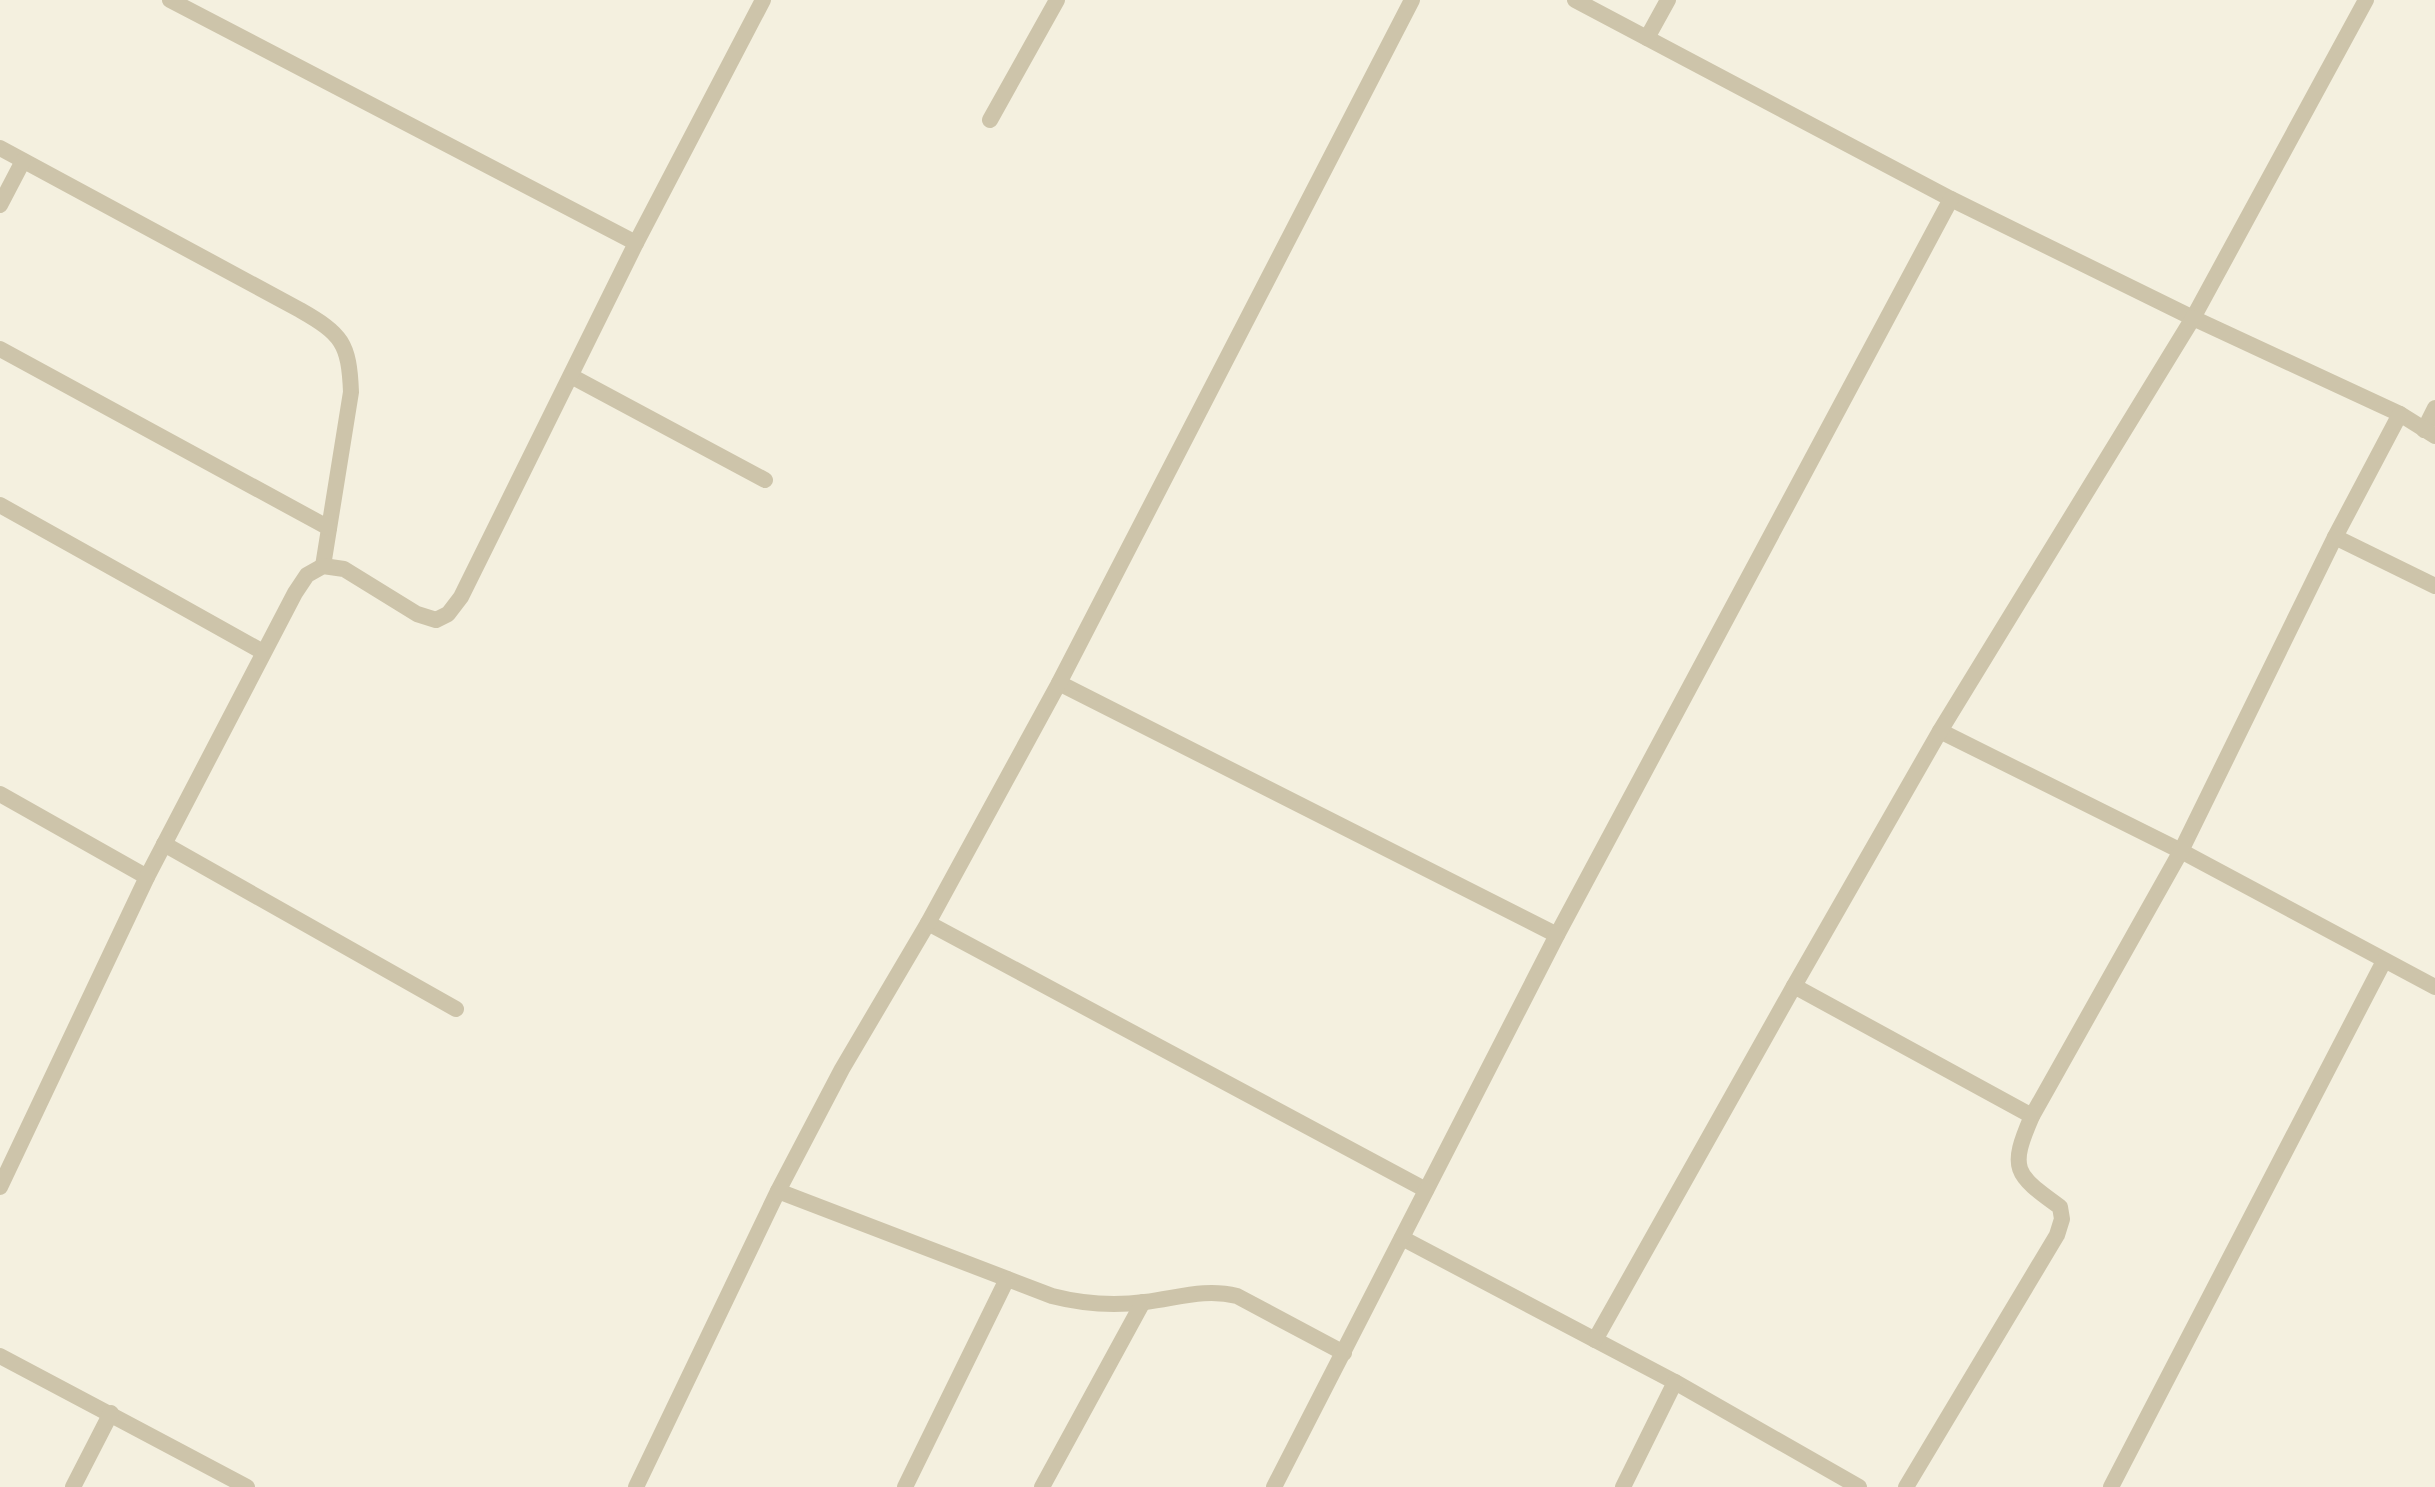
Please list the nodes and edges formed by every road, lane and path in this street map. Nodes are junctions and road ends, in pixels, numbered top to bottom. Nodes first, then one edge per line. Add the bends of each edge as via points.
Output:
1 (170, 0) edge
2 (763, 0) edge
3 (1058, 0) edge
4 (1412, 0) edge
5 (1575, 0) edge
6 (1668, 0) edge
7 (2366, 0) edge
8 (1647, 38) junction
9 (990, 120) dead end
10 (0, 148) edge
11 (23, 160) junction
12 (1951, 199) junction
13 (0, 205) edge
14 (636, 243) junction
15 (2193, 318) junction
16 (0, 349) edge
17 (571, 376) junction
18 (2435, 408) edge
19 (2400, 414) junction
20 (2429, 433) edge
21 (765, 480) dead end
22 (0, 505) edge
23 (329, 528) junction
24 (2335, 537) junction
25 (323, 566) junction
26 (2435, 586) edge
27 (263, 652) junction
28 (1059, 682) junction
29 (1940, 731) junction
30 (0, 794) edge
31 (164, 844) junction
32 (2181, 851) junction
33 (147, 877) junction
34 (928, 923) junction
35 (1557, 934) junction
36 (2384, 961) junction
37 (1794, 986) junction
38 (2435, 987) edge
39 (456, 1009) dead end
40 (2032, 1116) junction
41 (0, 1187) edge
42 (1426, 1190) junction
43 (778, 1191) junction
44 (1402, 1238) junction
45 (1007, 1279) junction
46 (1143, 1302) junction
47 (1595, 1340) junction
48 (1344, 1353) junction
49 (0, 1356) edge
50 (1675, 1382) junction
51 (111, 1413) junction
52 (73, 1487) edge
53 (247, 1487) edge
54 (636, 1487) edge
55 (905, 1487) edge
56 (1042, 1487) edge
57 (1274, 1487) edge
58 (1623, 1487) edge
59 (1859, 1487) edge
60 (1906, 1487) edge
61 (2110, 1487) edge

1 - 14 street
2 - 14 street
3 - 9 street
4 - 28 street
5 - 8 street
6 - 8 street
7 - 15 street
8 - 12 street
10 - 11 street
11 - 13 street
11 - 23 street via 325,324 342,342 350,364 351,392
12 - 15 street
12 - 35 street
14 - 17 street
15 - 19 street
15 - 29 street
16 - 23 street
17 - 21 street
17 - 25 street via 461,597 448,614 436,620 417,614 344,569
18 - 20 street
19 - 20 street
19 - 24 street
22 - 27 street
23 - 25 street
24 - 26 street
24 - 32 street
25 - 27 street via 307,575
27 - 31 street
28 - 34 street
28 - 35 street
29 - 32 street
29 - 37 street
30 - 33 street
31 - 33 street
31 - 39 street
32 - 36 street
32 - 40 street
33 - 41 street
34 - 42 street
34 - 43 street via 842,1069
35 - 42 street
36 - 38 street
36 - 61 street
37 - 40 street
37 - 47 street
40 - 60 street via 2016,1163 2023,1177 2060,1207 2062,1220 2057,1235
42 - 44 street
43 - 45 street
43 - 54 street
44 - 47 street
44 - 48 street
45 - 46 street via 1079,1303
45 - 55 street
46 - 48 street via 1218,1291 1237,1296
46 - 56 street
47 - 50 street
48 - 57 street
49 - 51 street
50 - 58 street
50 - 59 street
51 - 52 street
51 - 53 street

